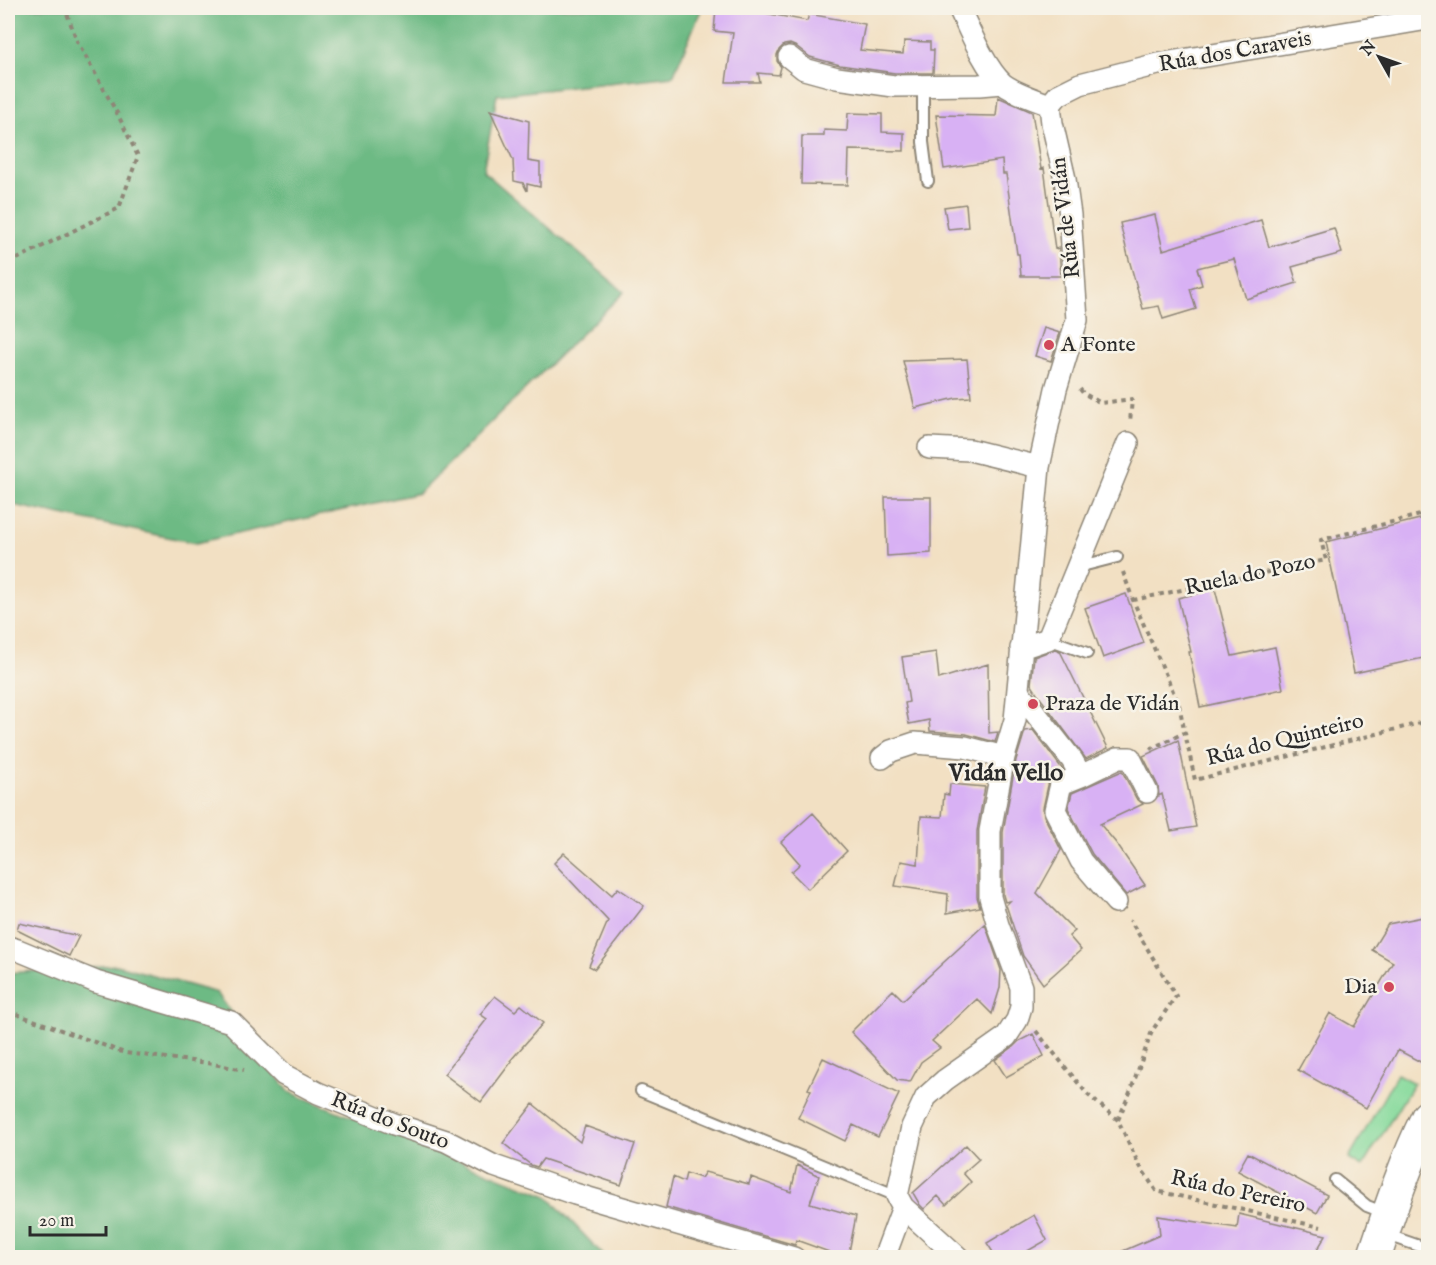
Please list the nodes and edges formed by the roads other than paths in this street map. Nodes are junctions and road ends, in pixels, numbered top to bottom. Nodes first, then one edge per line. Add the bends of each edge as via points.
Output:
1 (959, 8) edge
2 (1428, 19) edge
3 (789, 57) dead end
4 (1002, 83) junction
5 (923, 86) junction
6 (1050, 105) junction
7 (928, 181) dead end
8 (1128, 443) road end
9 (929, 448) dead end
10 (1039, 467) junction
11 (1117, 557) road end
12 (1078, 567) junction
13 (1048, 639) junction
14 (1021, 648) junction
15 (1087, 653) dead end
16 (1018, 692) junction
17 (1004, 757) junction
18 (882, 758) dead end
19 (1080, 777) junction
20 (1147, 792) dead end
21 (1116, 902) road end
22 (8, 947) edge
23 (641, 1091) dead end
24 (1428, 1117) edge
25 (1335, 1180) dead end
26 (900, 1202) junction
27 (1382, 1235) edge
28 (1428, 1249) edge
29 (794, 1257) edge
30 (884, 1257) edge
31 (959, 1257) edge

1 - 4 street via 980,51
2 - 6 street, Rúa dos Caraveis via 1158,64 1080,84 1058,95
3 - 5 street via 804,69 837,78
4 - 5 street
4 - 6 street
5 - 7 lane
6 - 10 street, Rúa de Vidán via 1070,215 1077,320
8 - 12 street
9 - 10 street via 970,450
10 - 14 street, Rúa de Vidán
11 - 12 lane
12 - 13 street
13 - 14 street
13 - 15 lane
14 - 16 street, Rúa de Vidán
16 - 17 street, Rúa de Vidán
16 - 19 street via 1072,760
17 - 18 street via 965,747 915,743
17 - 26 street, Rúa de Vidán via 990,831 990,897 1021,987 1021,1007 1006,1037 926,1098 912,1127
19 - 20 street via 1118,758 1130,758
19 - 21 street via 1060,784 1054,810 1081,861
22 - 29 street, Rúa do Souto via 96,982 231,1022 284,1075 394,1124 446,1141 494,1166 575,1194
23 - 26 lane
24 - 27 main road
25 - 27 lane via 1366,1206
26 - 30 street
26 - 31 street
27 - 28 lane

